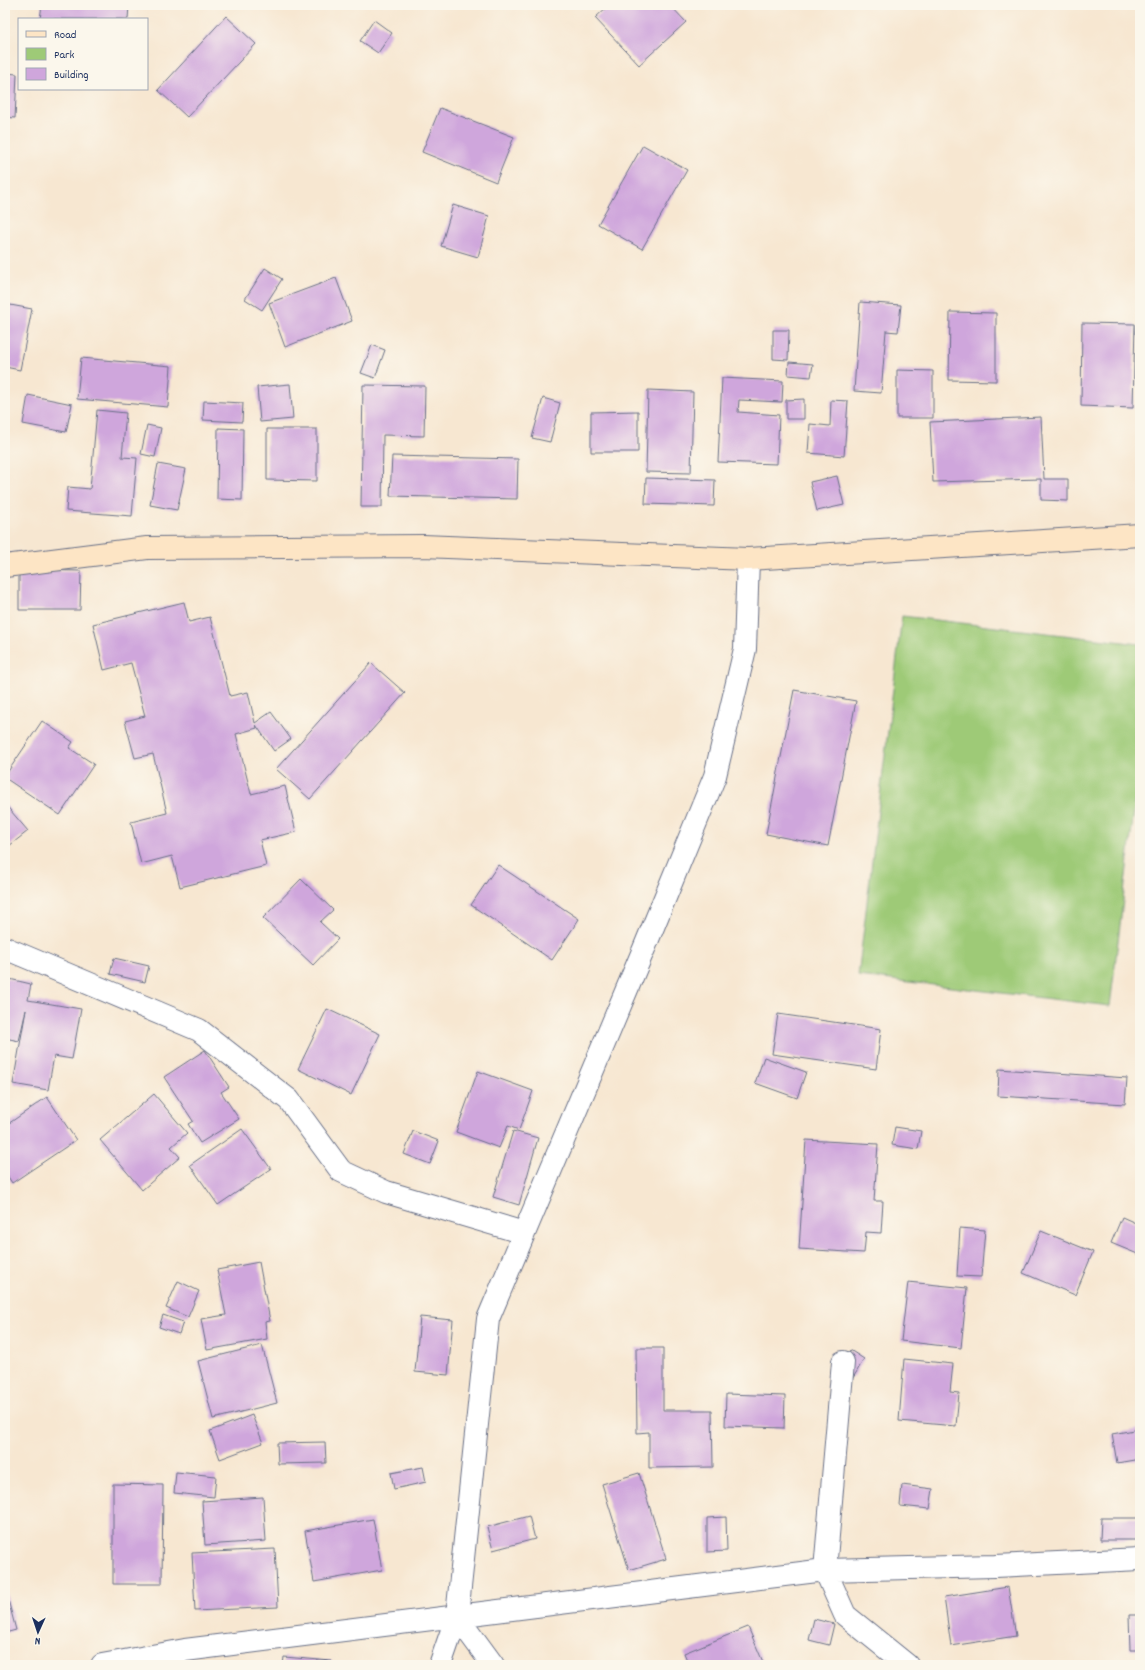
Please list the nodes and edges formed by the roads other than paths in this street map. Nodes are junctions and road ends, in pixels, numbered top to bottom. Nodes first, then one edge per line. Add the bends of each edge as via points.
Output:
1 (1140, 534) edge
2 (748, 558) junction
3 (5, 566) edge
4 (5, 948) edge
5 (524, 1233) junction
6 (843, 1362) dead end
7 (1140, 1559) edge
8 (825, 1570) junction
9 (457, 1616) junction
10 (102, 1665) edge
11 (440, 1665) edge
12 (493, 1665) edge
13 (907, 1665) edge

1 - 2 street
2 - 3 street via 423,546 147,548
2 - 5 street via 745,648 715,776
4 - 5 street via 199,1030 290,1100 341,1170 386,1192
5 - 9 street via 488,1319
6 - 8 street
7 - 8 street
8 - 9 street
8 - 13 street via 845,1615
9 - 10 street via 185,1650
9 - 11 street
9 - 12 street

